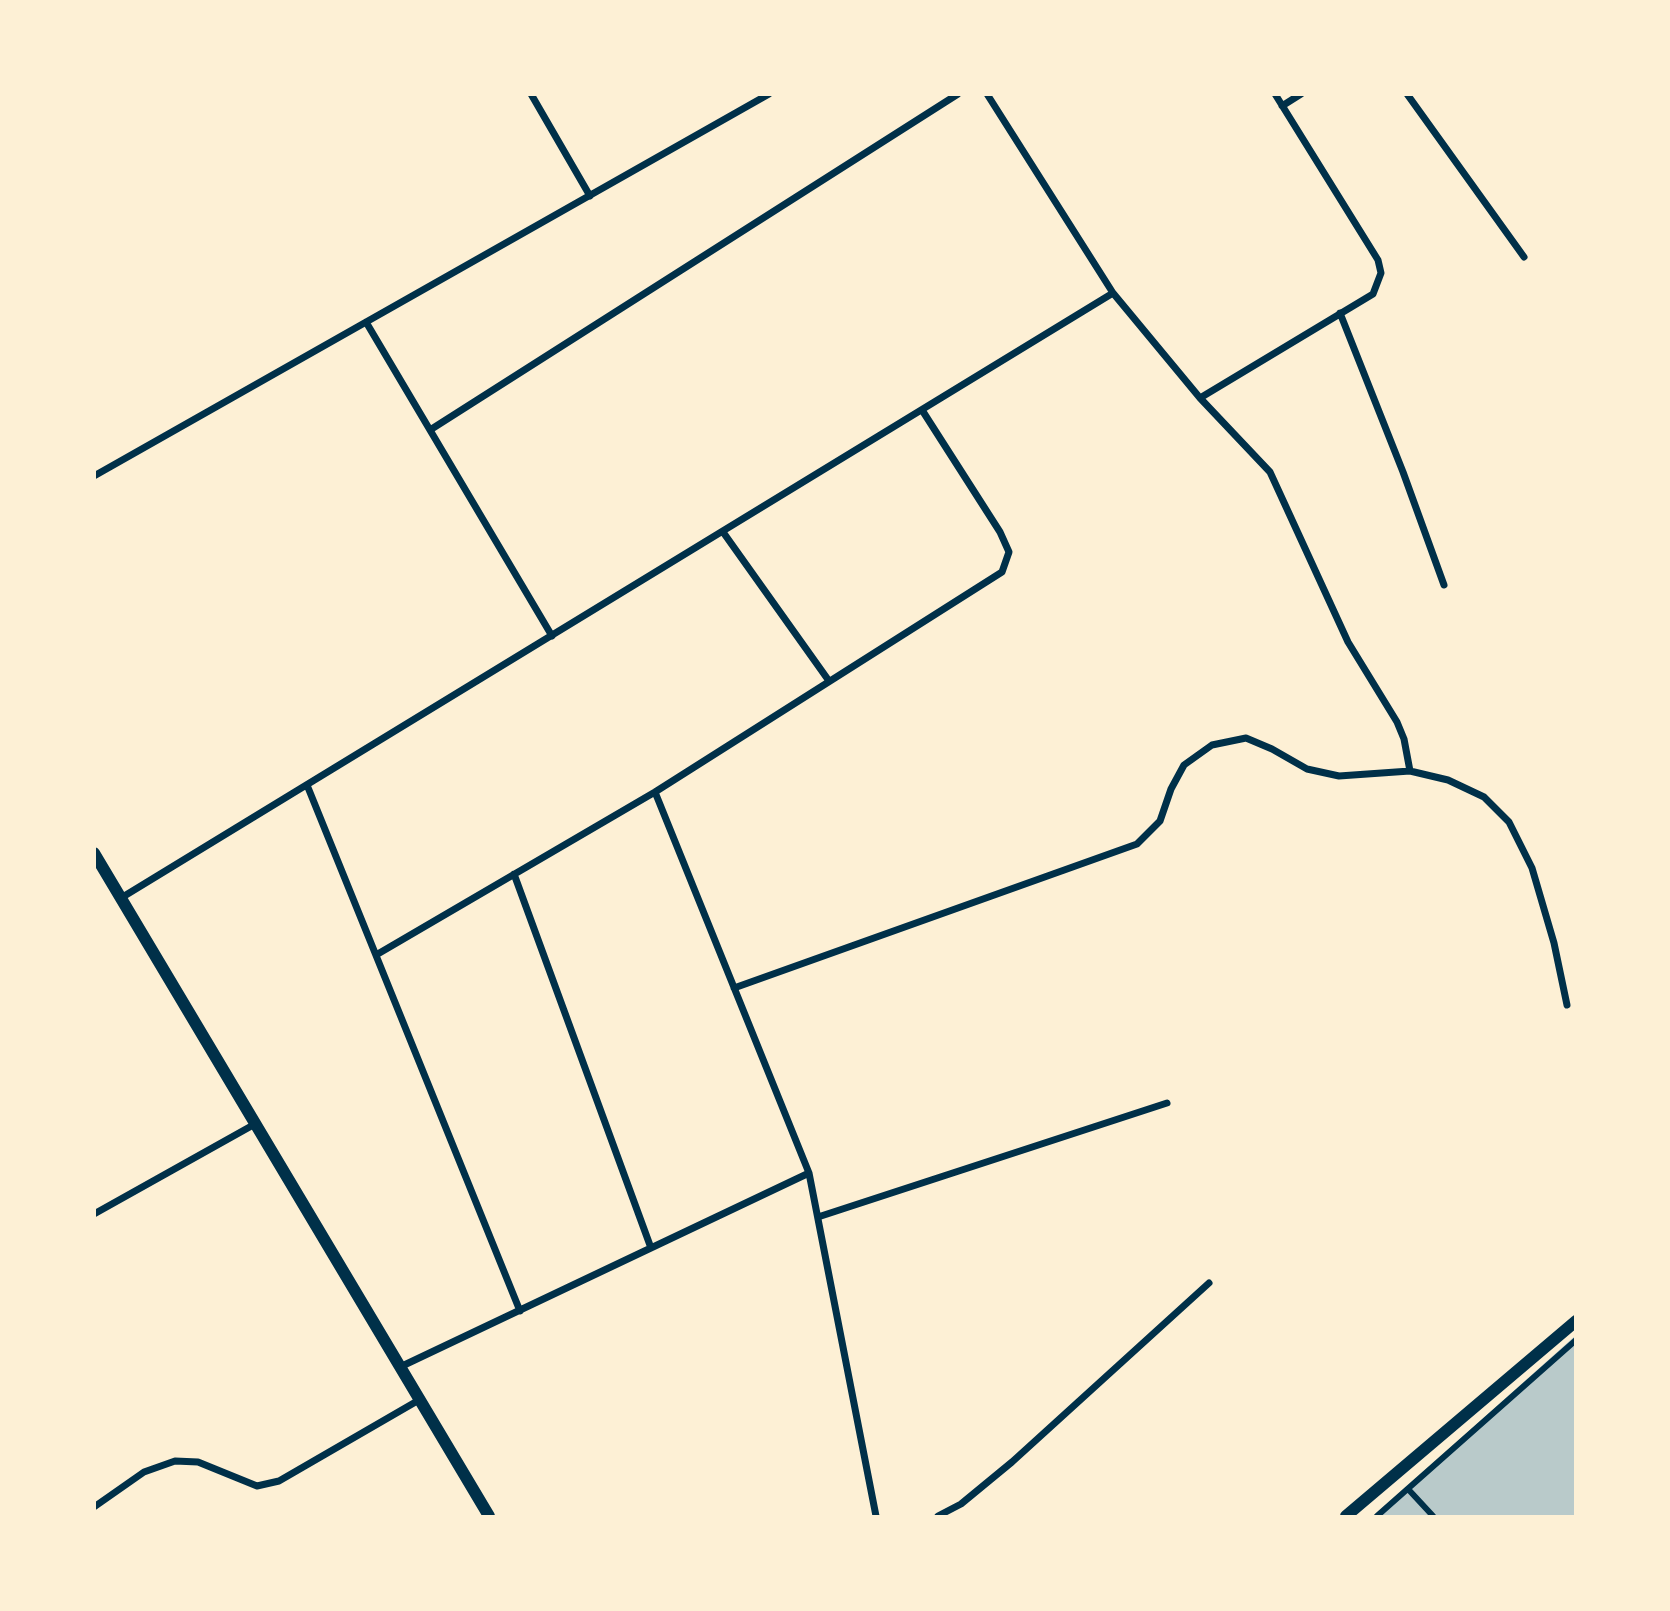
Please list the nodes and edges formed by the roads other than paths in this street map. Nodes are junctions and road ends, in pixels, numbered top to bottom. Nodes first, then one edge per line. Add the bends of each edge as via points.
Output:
1 (531, 94) edge
2 (769, 94) edge
3 (958, 94) edge
4 (987, 94) edge
5 (1275, 94) edge
6 (1301, 94) edge
7 (1407, 94) edge
8 (1282, 106) junction
9 (590, 196) junction
10 (1524, 257) dead end
11 (1113, 293) junction
12 (1340, 313) junction
13 (366, 322) junction
14 (1200, 398) junction
15 (922, 410) junction
16 (430, 430) junction
17 (94, 476) edge
18 (723, 531) junction
19 (1444, 586) dead end
20 (552, 636) junction
21 (829, 681) junction
22 (1410, 771) junction
23 (307, 785) junction
24 (655, 792) junction
25 (94, 853) edge
26 (514, 874) junction
27 (121, 898) junction
28 (376, 955) junction
29 (734, 988) junction
30 (1567, 1005) dead end
31 (1167, 1103) dead end
32 (255, 1124) junction
33 (809, 1173) junction
34 (94, 1214) edge
35 (818, 1217) junction
36 (651, 1248) junction
37 (1209, 1283) dead end
38 (520, 1311) junction
39 (1576, 1321) edge
40 (1576, 1340) edge
41 (400, 1367) junction
42 (419, 1400) junction
43 (1408, 1489) junction
44 (94, 1507) edge
45 (489, 1517) edge
46 (876, 1517) edge
47 (938, 1517) edge
48 (1346, 1517) edge
49 (1377, 1517) edge
50 (1433, 1517) edge

1 - 9 street
2 - 9 street
3 - 16 street
4 - 11 street
5 - 8 street
6 - 8 street
7 - 10 street
8 - 12 street via 1378,260 1381,273 1373,293
9 - 13 street
11 - 14 street
11 - 15 street
12 - 14 street
12 - 19 street
13 - 16 street
13 - 17 street
14 - 22 street via 1270,472 1348,642 1397,722
15 - 18 street
15 - 21 street via 1009,552 1002,572
16 - 20 street
18 - 20 street
18 - 21 street
20 - 23 street
21 - 24 street
22 - 29 street via 1339,776 1307,769 1246,738 1213,745 1184,765 1160,821 1138,844
22 - 30 street via 1448,780 1484,797 1509,821 1532,868
23 - 27 street
23 - 28 street
24 - 26 street
24 - 29 street
25 - 27 street
26 - 28 street
26 - 36 street
27 - 32 street
28 - 38 street
29 - 33 street
31 - 35 street
32 - 34 street
32 - 41 street
33 - 35 street
33 - 36 street
35 - 46 street
36 - 38 street
37 - 47 street via 1012,1462
38 - 41 street
39 - 48 street
40 - 43 street
41 - 42 street
42 - 44 street via 279,1481 257,1486 198,1462 175,1461 144,1472
42 - 45 street
43 - 49 street
43 - 50 street

